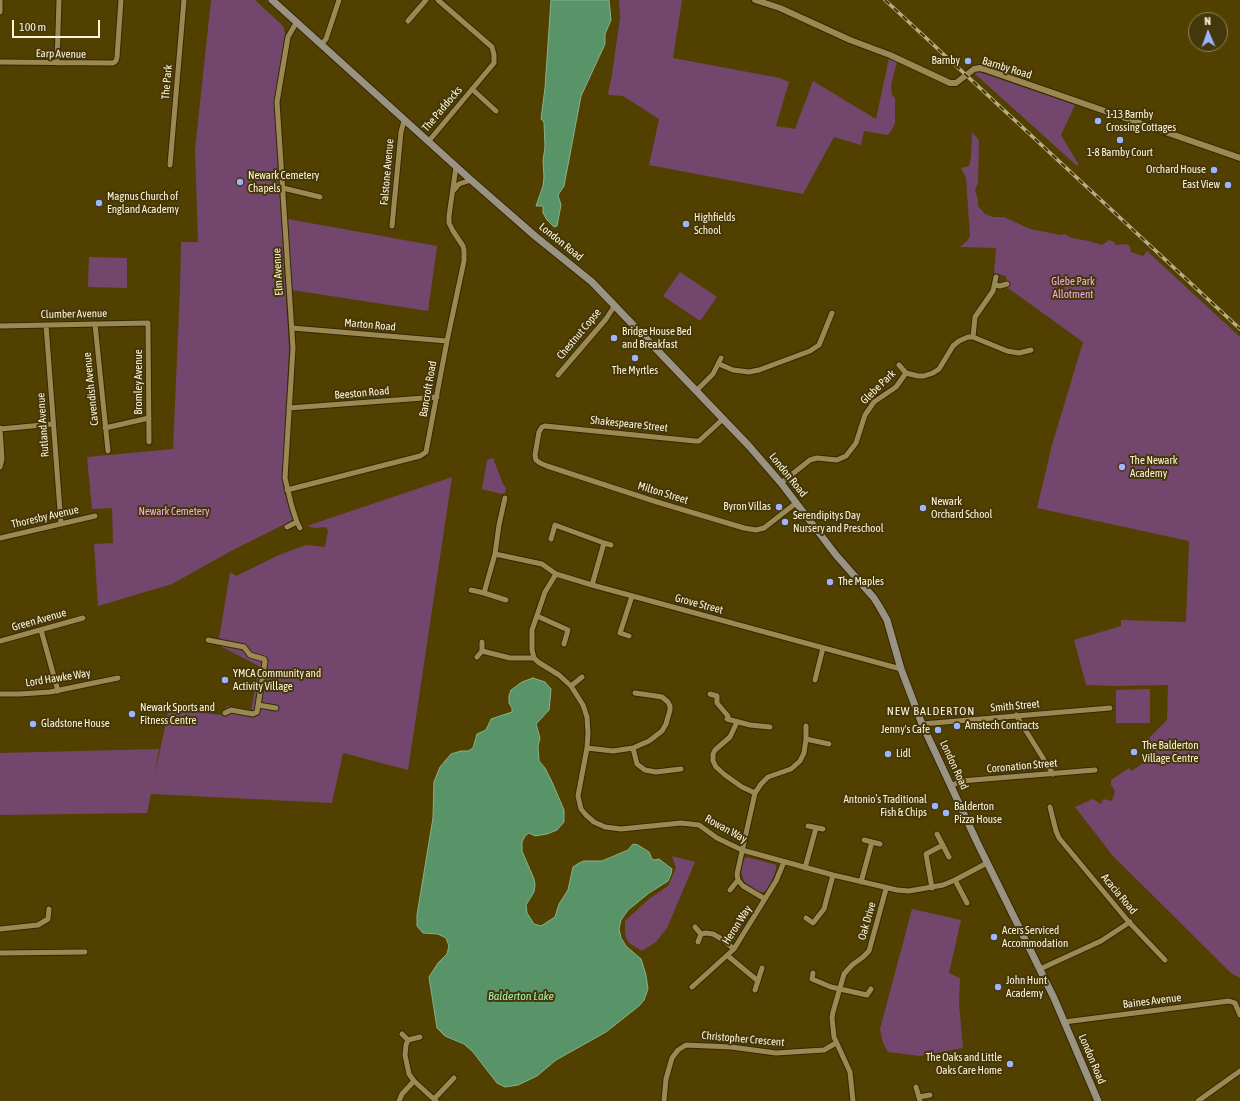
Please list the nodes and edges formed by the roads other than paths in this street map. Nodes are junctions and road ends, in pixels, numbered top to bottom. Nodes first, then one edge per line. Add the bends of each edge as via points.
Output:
1 (0, 0) edge
2 (60, 0) edge
3 (121, 0) edge
4 (184, 0) edge
5 (272, 0) edge
6 (339, 0) edge
7 (426, 0) edge
8 (438, 0) edge
9 (755, 0) edge
10 (0, 12) edge
11 (408, 21) dead end
12 (296, 22) junction
13 (321, 45) junction
14 (0, 62) edge
15 (57, 64) junction
16 (472, 89) junction
17 (496, 111) dead end
18 (404, 121) junction
19 (428, 142) junction
20 (1240, 158) edge
21 (170, 165) dead end
22 (456, 167) junction
23 (471, 180) junction
24 (283, 188) junction
25 (453, 191) junction
26 (320, 197) dead end
27 (392, 226) dead end
28 (996, 277) dead end
29 (1007, 284) dead end
30 (994, 285) junction
31 (615, 305) junction
32 (832, 313) dead end
33 (148, 322) joint
34 (95, 324) junction
35 (46, 325) junction
36 (0, 326) edge
37 (292, 328) junction
38 (973, 337) junction
39 (447, 341) junction
40 (1032, 350) dead end
41 (721, 358) dead end
42 (719, 364) junction
43 (899, 366) dead end
44 (906, 373) junction
45 (558, 375) dead end
46 (696, 391) junction
47 (436, 397) junction
48 (289, 408) junction
49 (149, 418) junction
50 (723, 419) junction
51 (53, 424) junction
52 (0, 428) edge
53 (105, 428) junction
54 (149, 442) dead end
55 (536, 443) joint
56 (108, 451) dead end
57 (0, 467) edge
58 (781, 483) junction
59 (287, 490) junction
60 (505, 498) dead end
61 (796, 503) junction
62 (95, 516) dead end
63 (297, 522) junction
64 (61, 524) junction
65 (287, 527) dead end
66 (300, 528) dead end
67 (0, 538) edge
68 (551, 539) dead end
69 (604, 543) junction
70 (612, 545) dead end
71 (494, 554) junction
72 (556, 574) junction
73 (592, 585) junction
74 (471, 590) dead end
75 (484, 593) junction
76 (632, 596) junction
77 (506, 600) dead end
78 (537, 616) junction
79 (83, 618) dead end
80 (40, 630) junction
81 (629, 636) dead end
82 (208, 640) dead end
83 (0, 641) edge
84 (482, 642) dead end
85 (564, 644) dead end
86 (823, 648) junction
87 (482, 651) junction
88 (477, 658) dead end
89 (534, 658) junction
90 (901, 670) junction
91 (118, 678) dead end
92 (582, 678) dead end
93 (815, 680) dead end
94 (571, 686) junction
95 (58, 691) junction
96 (634, 693) dead end
97 (0, 694) edge
98 (642, 694) junction
99 (710, 694) dead end
100 (642, 702) dead end
101 (258, 705) junction
102 (276, 708) dead end
103 (1110, 708) dead end
104 (225, 713) dead end
105 (1016, 716) junction
106 (737, 722) junction
107 (922, 724) junction
108 (806, 726) dead end
109 (770, 727) dead end
110 (806, 739) junction
111 (829, 744) dead end
112 (587, 748) junction
113 (633, 748) junction
114 (1096, 770) dead end
115 (678, 771) dead end
116 (1053, 774) junction
117 (951, 786) junction
118 (755, 793) junction
119 (1050, 807) dead end
120 (808, 826) dead end
121 (816, 828) junction
122 (823, 829) dead end
123 (937, 834) dead end
124 (864, 840) dead end
125 (872, 842) junction
126 (880, 844) dead end
127 (943, 845) junction
128 (742, 850) junction
129 (949, 856) dead end
130 (784, 862) junction
131 (987, 862) junction
132 (805, 868) junction
133 (834, 876) junction
134 (738, 880) junction
135 (955, 880) junction
136 (861, 882) junction
137 (932, 888) junction
138 (886, 889) junction
139 (730, 890) dead end
140 (765, 899) junction
141 (967, 903) dead end
142 (49, 909) dead end
143 (806, 918) dead end
144 (1130, 922) junction
145 (696, 927) dead end
146 (0, 929) edge
147 (701, 934) junction
148 (698, 942) dead end
149 (734, 949) junction
150 (84, 952) dead end
151 (0, 953) edge
152 (728, 956) junction
153 (1165, 960) dead end
154 (762, 968) dead end
155 (1040, 969) junction
156 (758, 981) junction
157 (807, 982) dead end
158 (692, 987) dead end
159 (839, 988) junction
160 (871, 989) dead end
161 (755, 990) dead end
162 (1240, 1014) edge
163 (1064, 1022) junction
164 (402, 1034) dead end
165 (420, 1038) dead end
166 (408, 1040) junction
167 (836, 1043) junction
168 (1240, 1071) edge
169 (454, 1078) dead end
170 (414, 1081) junction
171 (916, 1087) dead end
172 (930, 1094) dead end
173 (920, 1099) edge
174 (435, 1100) edge
175 (399, 1101) edge
176 (659, 1101) edge
177 (665, 1101) edge
178 (853, 1101) edge
179 (1098, 1101) edge
180 (1198, 1101) edge

1 - 10 street
2 - 15 street
3 - 15 street, Earp Avenue via 116,61 108,64
4 - 21 street, The Park
5 - 12 main road, London Road
6 - 13 street via 326,39
7 - 11 street
8 - 16 street, The Paddocks via 492,47 494,63
9 - 20 street, Barnby Road via 780,8 950,83 956,83 974,69 984,69
12 - 13 main road, London Road
12 - 24 street, Elm Avenue via 288,37 277,102
13 - 18 main road, London Road
14 - 15 street, Earp Avenue
16 - 17 street, The Paddocks
16 - 19 street, The Paddocks
18 - 19 main road, London Road
18 - 27 street, Falstone Avenue
19 - 22 main road, London Road
22 - 23 main road, London Road
22 - 25 street, Bancroft Road
23 - 25 street via 459,184
23 - 31 main road, London Road via 592,282
24 - 26 street
24 - 37 street, Elm Avenue
25 - 39 street, Bancroft Road via 449,223 463,246 465,255
28 - 30 street
29 - 30 street
30 - 38 street via 976,314
31 - 45 street, Chestnut Copse
31 - 46 main road, London Road
32 - 42 street via 821,342 810,351 749,372 733,370
33 - 34 street, Clumber Avenue
33 - 49 street, Bromley Avenue
34 - 35 street, Clumber Avenue
34 - 53 street, Cavendish Avenue
35 - 36 street, Clumber Avenue
35 - 51 street, Rutland Avenue
37 - 39 street, Marton Road
37 - 48 street, Elm Avenue
38 - 40 street via 1007,351 1018,353
38 - 44 street, Glebe Park via 956,343 934,373 924,376
39 - 47 street, Bancroft Road
41 - 42 street
42 - 46 street via 710,378
43 - 44 street, Glebe Park
44 - 58 street, Glebe Park via 896,386 878,398 866,411 856,443 846,456 837,460 810,460
46 - 50 main road, London Road
47 - 48 street, Beeston Road
47 - 59 street, Bancroft Road via 424,455
48 - 59 street, Elm Avenue via 285,469
49 - 53 street
49 - 54 street, Bromley Avenue
50 - 55 street, Shakespeare Street via 699,441 550,426 542,427
50 - 58 main road, London Road
51 - 52 street
51 - 64 street, Rutland Avenue
52 - 57 street
53 - 56 street, Cavendish Avenue
55 - 61 street, Milton Street via 535,455 540,463 744,528 764,528
58 - 61 main road, London Road
59 - 63 street, Elm Avenue
60 - 71 street
61 - 90 main road, London Road via 879,606 887,620
62 - 64 street, Thoresby Avenue
63 - 65 street
63 - 66 street, Elm Avenue
64 - 67 street, Thoresby Avenue
68 - 69 street via 556,524
69 - 70 street
69 - 73 street
71 - 72 street, Grove Street via 542,564
71 - 75 street
72 - 73 street, Grove Street
72 - 78 street via 545,592
73 - 76 street, Grove Street
74 - 75 street
75 - 77 street
76 - 81 street via 620,633
76 - 86 street, Grove Street
78 - 85 street via 568,630
78 - 89 street via 531,642
79 - 80 street, Green Avenue
80 - 83 street, Green Avenue
80 - 95 street
82 - 101 street via 244,647 250,655 264,659
84 - 87 street
86 - 90 street, Grove Street
86 - 93 street
87 - 88 street
87 - 89 street via 510,658
89 - 94 street, Rowan Way
90 - 107 main road, London Road
91 - 95 street, Lord Hawke Way
92 - 94 street
94 - 112 street, Rowan Way via 587,717
95 - 97 street, Lord Hawke Way
96 - 98 street
98 - 100 street
98 - 113 street via 662,697 670,707 662,731 649,741
99 - 106 street via 717,696 717,703 728,716 727,719
101 - 102 street
101 - 104 street via 257,712 253,714 231,710
103 - 105 street, Smith Street
105 - 107 street, Smith Street
105 - 116 street
106 - 109 street
106 - 118 street via 730,737 715,750 713,761 725,775
107 - 117 main road, London Road
108 - 110 street
110 - 111 street
110 - 118 street via 802,757 797,764 787,771 768,777
112 - 113 street via 613,751
112 - 128 street, Rowan Way via 578,796 581,809 594,822 604,827 621,829 695,824
113 - 115 street via 637,764 645,770
114 - 116 street, Coronation Street
116 - 117 street, Coronation Street via 962,781
117 - 131 main road, London Road
118 - 128 street
119 - 144 street, Acacia Road via 1059,838
120 - 121 street
121 - 122 street
121 - 132 street
123 - 127 street
124 - 125 street
125 - 126 street
125 - 136 street
127 - 129 street
127 - 137 street via 926,854
128 - 130 street, Rowan Way
128 - 134 street
130 - 132 street, Rowan Way
130 - 140 street, Heron Way
131 - 135 street, Rowan Way
131 - 155 main road, London Road
132 - 133 street, Rowan Way
133 - 136 street, Rowan Way
133 - 143 street via 824,909 813,923
134 - 139 street
134 - 140 street via 743,886
135 - 137 street, Rowan Way
135 - 141 street
136 - 138 street, Rowan Way
137 - 138 street, Rowan Way via 903,891
138 - 159 street, Oak Drive via 869,951 846,970
140 - 149 street, Heron Way
142 - 146 street via 48,919 38,925
144 - 153 street, Acacia Road
144 - 155 street via 1101,941
145 - 147 street
147 - 148 street
147 - 149 street via 713,934
149 - 152 street, Heron Way
150 - 151 street
152 - 156 street
152 - 158 street, Heron Way
154 - 156 street
155 - 163 main road, London Road
156 - 161 street
157 - 159 street via 812,976
159 - 160 street via 868,998
159 - 167 street, Oak Drive via 832,1018
162 - 163 street, Baines Avenue via 1234,1003 1229,1001
163 - 179 main road, London Road
164 - 166 street
165 - 166 street
166 - 170 street via 405,1055 409,1074
167 - 177 street, Christopher Crescent via 824,1050 776,1053 732,1046 686,1045 672,1058 666,1079
167 - 178 street, Oak Drive via 850,1072
168 - 180 street
169 - 174 street
170 - 174 street
170 - 175 street
171 - 173 street
172 - 173 street
176 - 177 street

